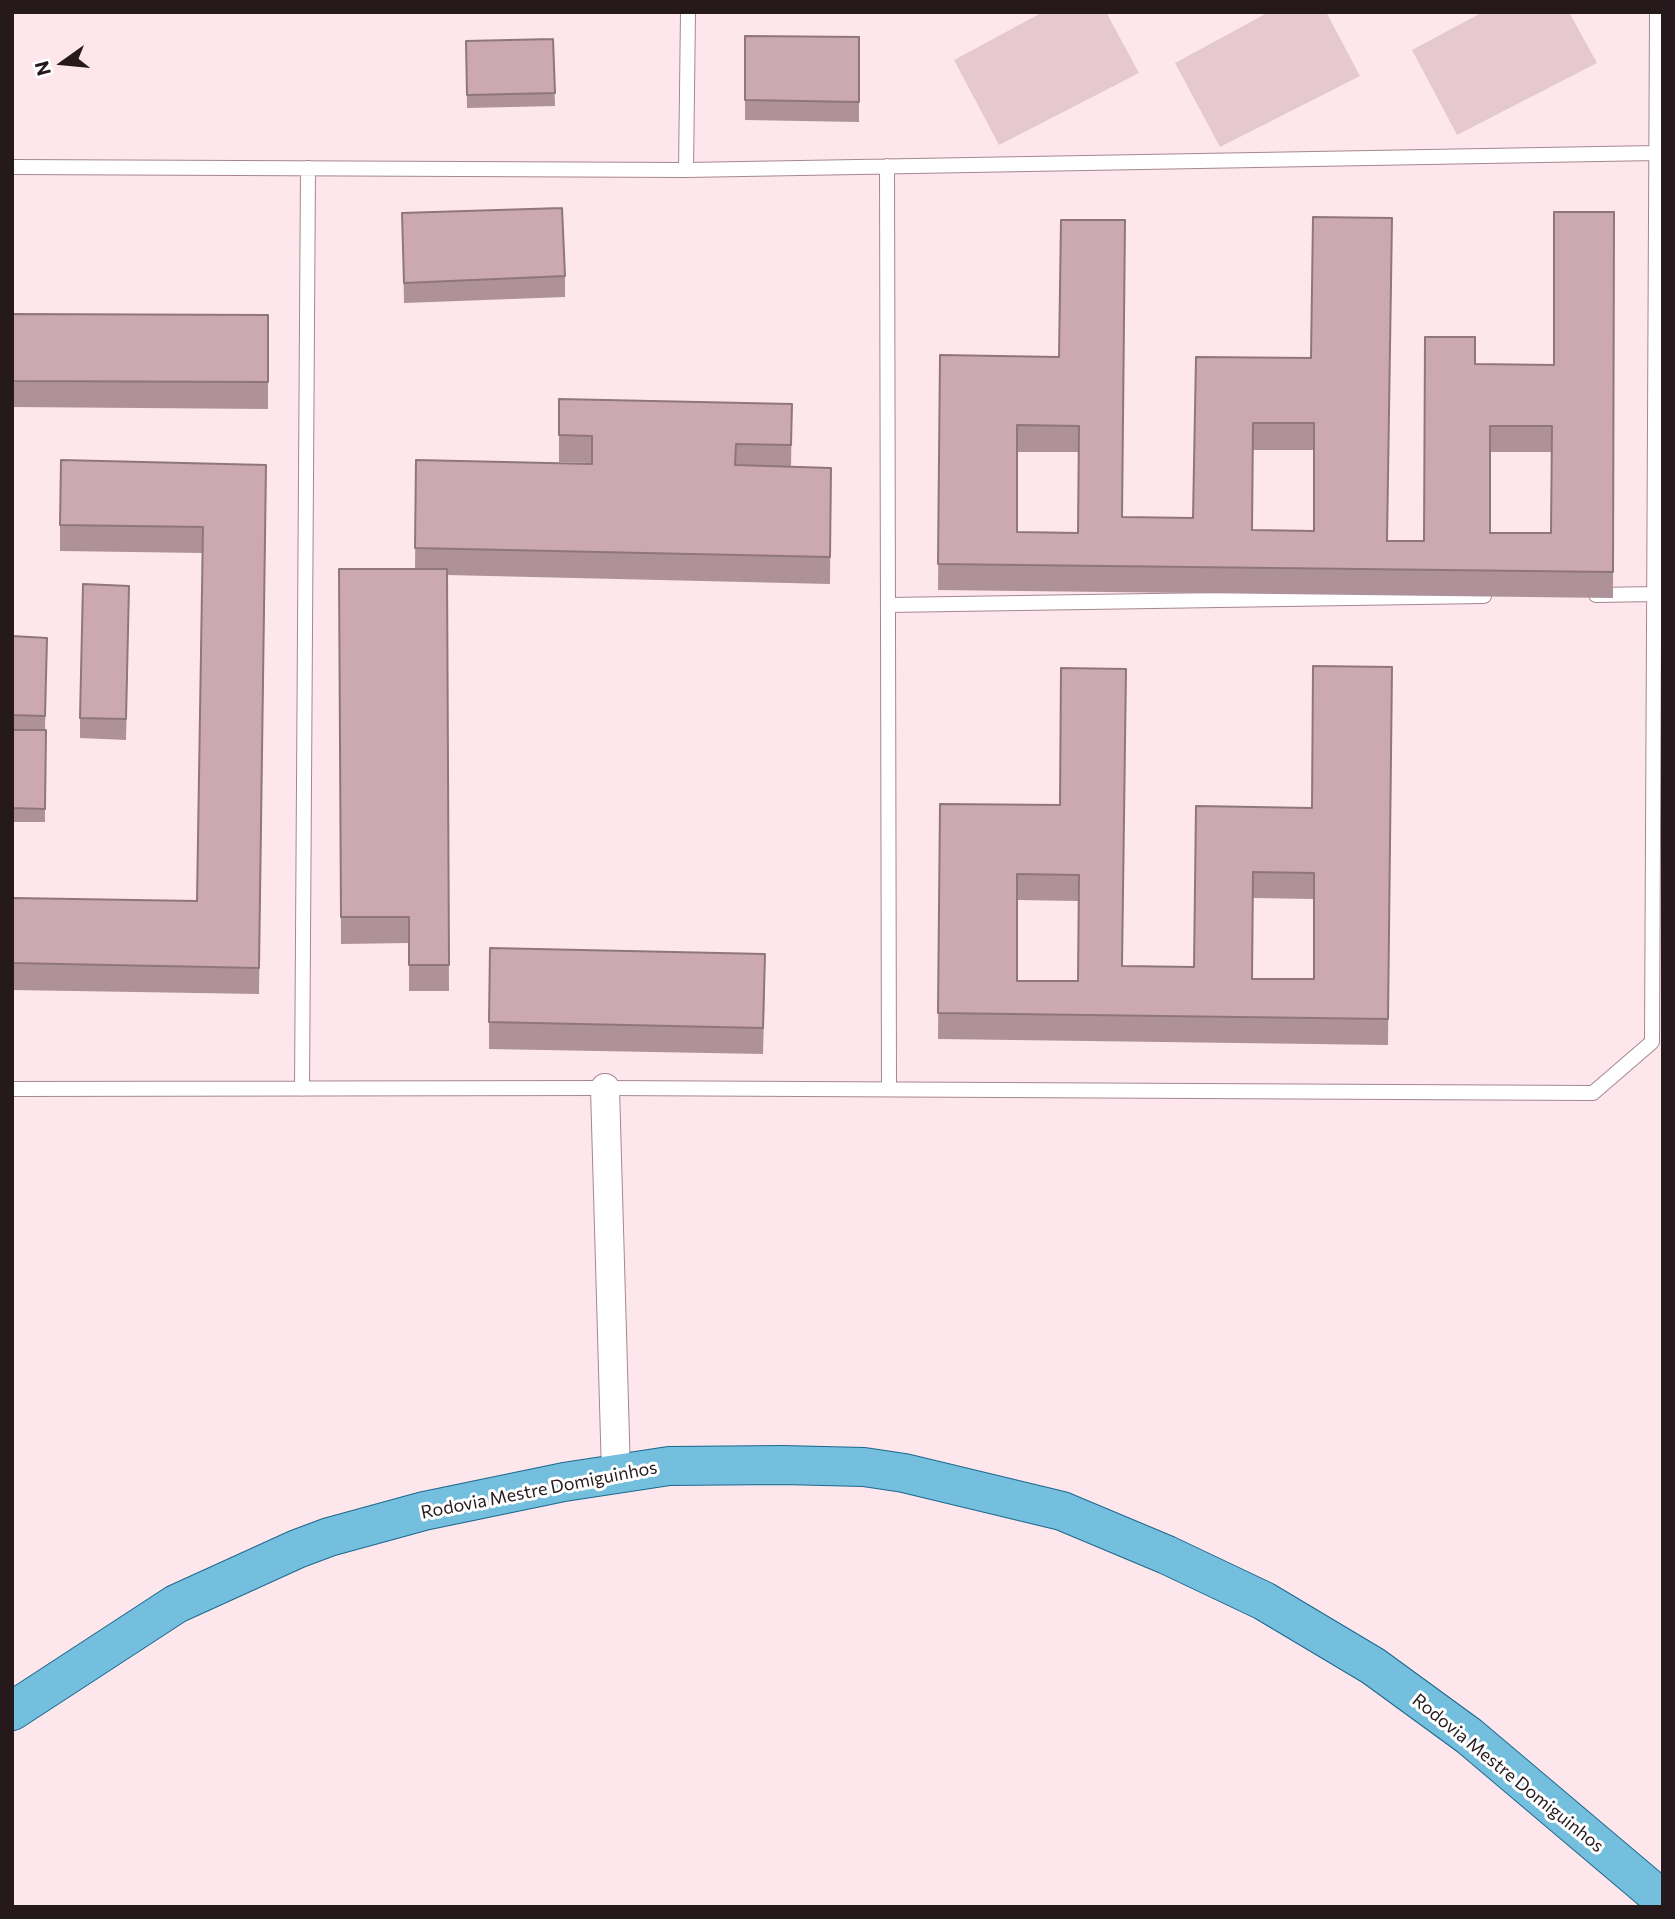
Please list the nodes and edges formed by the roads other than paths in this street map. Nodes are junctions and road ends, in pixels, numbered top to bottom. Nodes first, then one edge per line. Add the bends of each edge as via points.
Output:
1 (688, 12) edge
2 (1657, 12) edge
3 (1656, 153) junction
4 (887, 166) junction
5 (12, 167) edge
6 (308, 168) junction
7 (686, 170) junction
8 (1654, 594) junction
9 (1584, 595) edge
10 (1501, 596) edge
11 (888, 605) junction
12 (605, 1088) junction
13 (12, 1089) edge
14 (302, 1089) junction
15 (890, 1089) junction
16 (616, 1474) junction
17 (12, 1711) edge
18 (1663, 1900) edge

1 - 7 lane
2 - 3 lane
3 - 4 lane
3 - 8 lane
4 - 7 lane
4 - 11 lane
5 - 6 lane
6 - 7 lane
6 - 14 lane
8 - 9 lane
8 - 15 lane via 1652,1042 1593,1093
10 - 11 lane
11 - 15 lane
12 - 14 lane
12 - 15 lane
12 - 16 street
13 - 14 lane
16 - 17 main road, Rodovia Mestre Domiguinhos via 424,1511 297,1549 176,1604
16 - 18 main road, Rodovia Mestre Domiguinhos via 669,1466 864,1467 1062,1511 1264,1601 1373,1666 1469,1736

